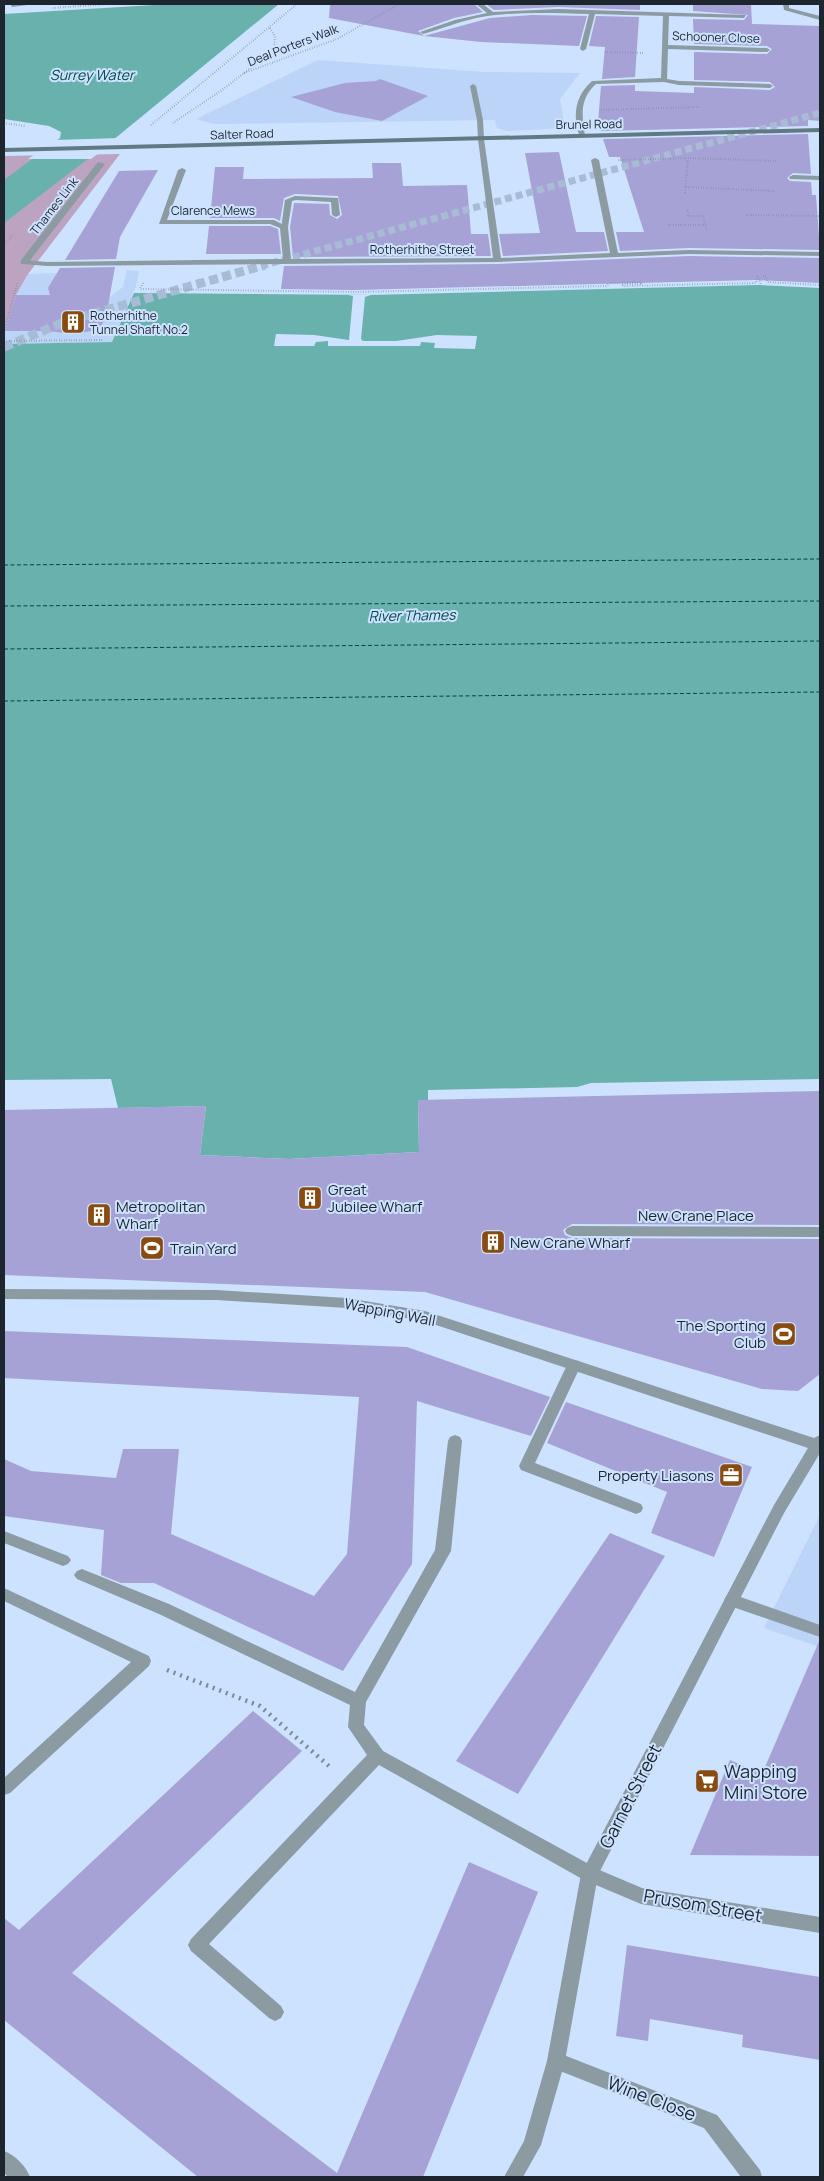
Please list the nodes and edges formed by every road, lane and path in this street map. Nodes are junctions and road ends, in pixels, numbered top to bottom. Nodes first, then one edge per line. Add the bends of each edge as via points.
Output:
1 (32, 4) edge
2 (108, 4) edge
3 (297, 4) edge
4 (399, 4) edge
5 (479, 4) edge
6 (786, 4) edge
7 (12, 5) dead end
8 (67, 6) dead end
9 (492, 14) junction
10 (592, 14) junction
11 (666, 14) junction
12 (744, 16) dead end
13 (820, 18) edge
14 (269, 26) junction
15 (423, 32) dead end
16 (583, 48) dead end
17 (664, 50) junction
18 (767, 50) dead end
19 (244, 73) junction
20 (664, 80) junction
21 (594, 82) junction
22 (472, 86) dead end
23 (770, 86) dead end
24 (701, 107) dead end
25 (578, 111) junction
26 (170, 125) dead end
27 (147, 129) dead end
28 (820, 130) edge
29 (582, 136) junction
30 (481, 139) junction
31 (4, 150) edge
32 (688, 159) junction
33 (595, 160) joint
34 (736, 160) dead end
35 (101, 164) dead end
36 (182, 170) dead end
37 (793, 177) dead end
38 (820, 178) edge
39 (686, 187) junction
40 (779, 191) dead end
41 (685, 193) dead end
42 (687, 210) dead end
43 (336, 215) dead end
44 (746, 215) dead end
45 (820, 216) edge
46 (668, 225) dead end
47 (706, 225) junction
48 (284, 227) junction
49 (713, 252) junction
50 (614, 254) junction
51 (820, 254) edge
52 (497, 260) junction
53 (287, 261) junction
54 (24, 262) junction
55 (758, 276) junction
56 (761, 285) dead end
57 (820, 285) edge
58 (351, 287) dead end
59 (140, 289) dead end
60 (351, 291) junction
61 (4, 332) edge
62 (102, 340) dead end
63 (4, 341) edge
64 (572, 1231) dead end
65 (820, 1232) edge
66 (4, 1294) edge
67 (574, 1365) junction
68 (455, 1441) dead end
69 (819, 1443) edge
70 (636, 1508) dead end
71 (4, 1537) edge
72 (63, 1560) dead end
73 (82, 1575) dead end
74 (4, 1594) edge
75 (732, 1600) junction
76 (820, 1631) edge
77 (143, 1661) junction
78 (358, 1701) junction
79 (377, 1756) junction
80 (350, 1784) junction
81 (4, 1788) edge
82 (590, 1874) junction
83 (820, 1925) edge
84 (275, 2012) dead end
85 (556, 2061) junction
86 (4, 2160) edge
87 (21, 2177) edge
88 (513, 2177) edge
89 (753, 2177) edge

1 - 7 street
2 - 8 path
3 - 14 path
4 - 19 path, Deal Porters Walk via 337,39
5 - 9 street
6 - 13 street via 786,9
9 - 10 street
9 - 15 street via 458,20
10 - 11 street
10 - 16 street
11 - 12 street via 693,12
11 - 17 street
14 - 19 path, Deal Porters Walk via 275,36 274,50
14 - 27 path
17 - 18 street, Schooner Close
17 - 20 street
17 - 21 path via 600,52
19 - 26 path, Deal Porters Walk
20 - 21 street
20 - 23 street
21 - 25 street via 580,100
22 - 30 street
24 - 25 path
25 - 29 street
28 - 29 main road, Brunel Road
29 - 30 main road, Brunel Road
30 - 31 main road, Salter Road
30 - 52 street
32 - 33 path
32 - 34 path
32 - 39 path
33 - 50 street
35 - 54 street, Thames Link
36 - 48 street, Clarence Mews via 162,222 271,222
37 - 38 street
39 - 40 path
39 - 41 path
42 - 47 path via 688,216 703,216
43 - 48 street via 335,200 296,198 289,200
44 - 45 path
46 - 47 path
47 - 49 path
48 - 53 street
49 - 50 street, Rotherhithe Street
49 - 51 street, Rotherhithe Street
50 - 52 street, Rotherhithe Street
52 - 53 street, Rotherhithe Street
53 - 54 street, Rotherhithe Street
54 - 61 path
55 - 56 path
55 - 57 path via 766,276 767,282
55 - 60 path via 756,283 622,284 641,282 610,283 606,286
58 - 60 path
59 - 60 path
62 - 63 path
64 - 65 street, New Crane Place
66 - 67 street, Wapping Wall via 216,1294 348,1303 425,1316
67 - 69 street, Wapping Wall
67 - 70 street via 526,1466
68 - 78 street via 443,1551
69 - 75 street, Garnet Street via 779,1509
71 - 72 street
73 - 78 street via 164,1609
74 - 77 street
75 - 76 street
75 - 82 street, Garnet Street
77 - 80 path via 260,1706
77 - 81 street
78 - 79 street via 356,1727
79 - 80 street
79 - 82 street, Prusom Street
80 - 84 street via 197,1945
82 - 83 street, Prusom Street via 641,1896
82 - 85 street, Garnet Street
85 - 88 street, Garnet Street via 532,2144
85 - 89 street, Wine Close via 710,2120
86 - 87 street

